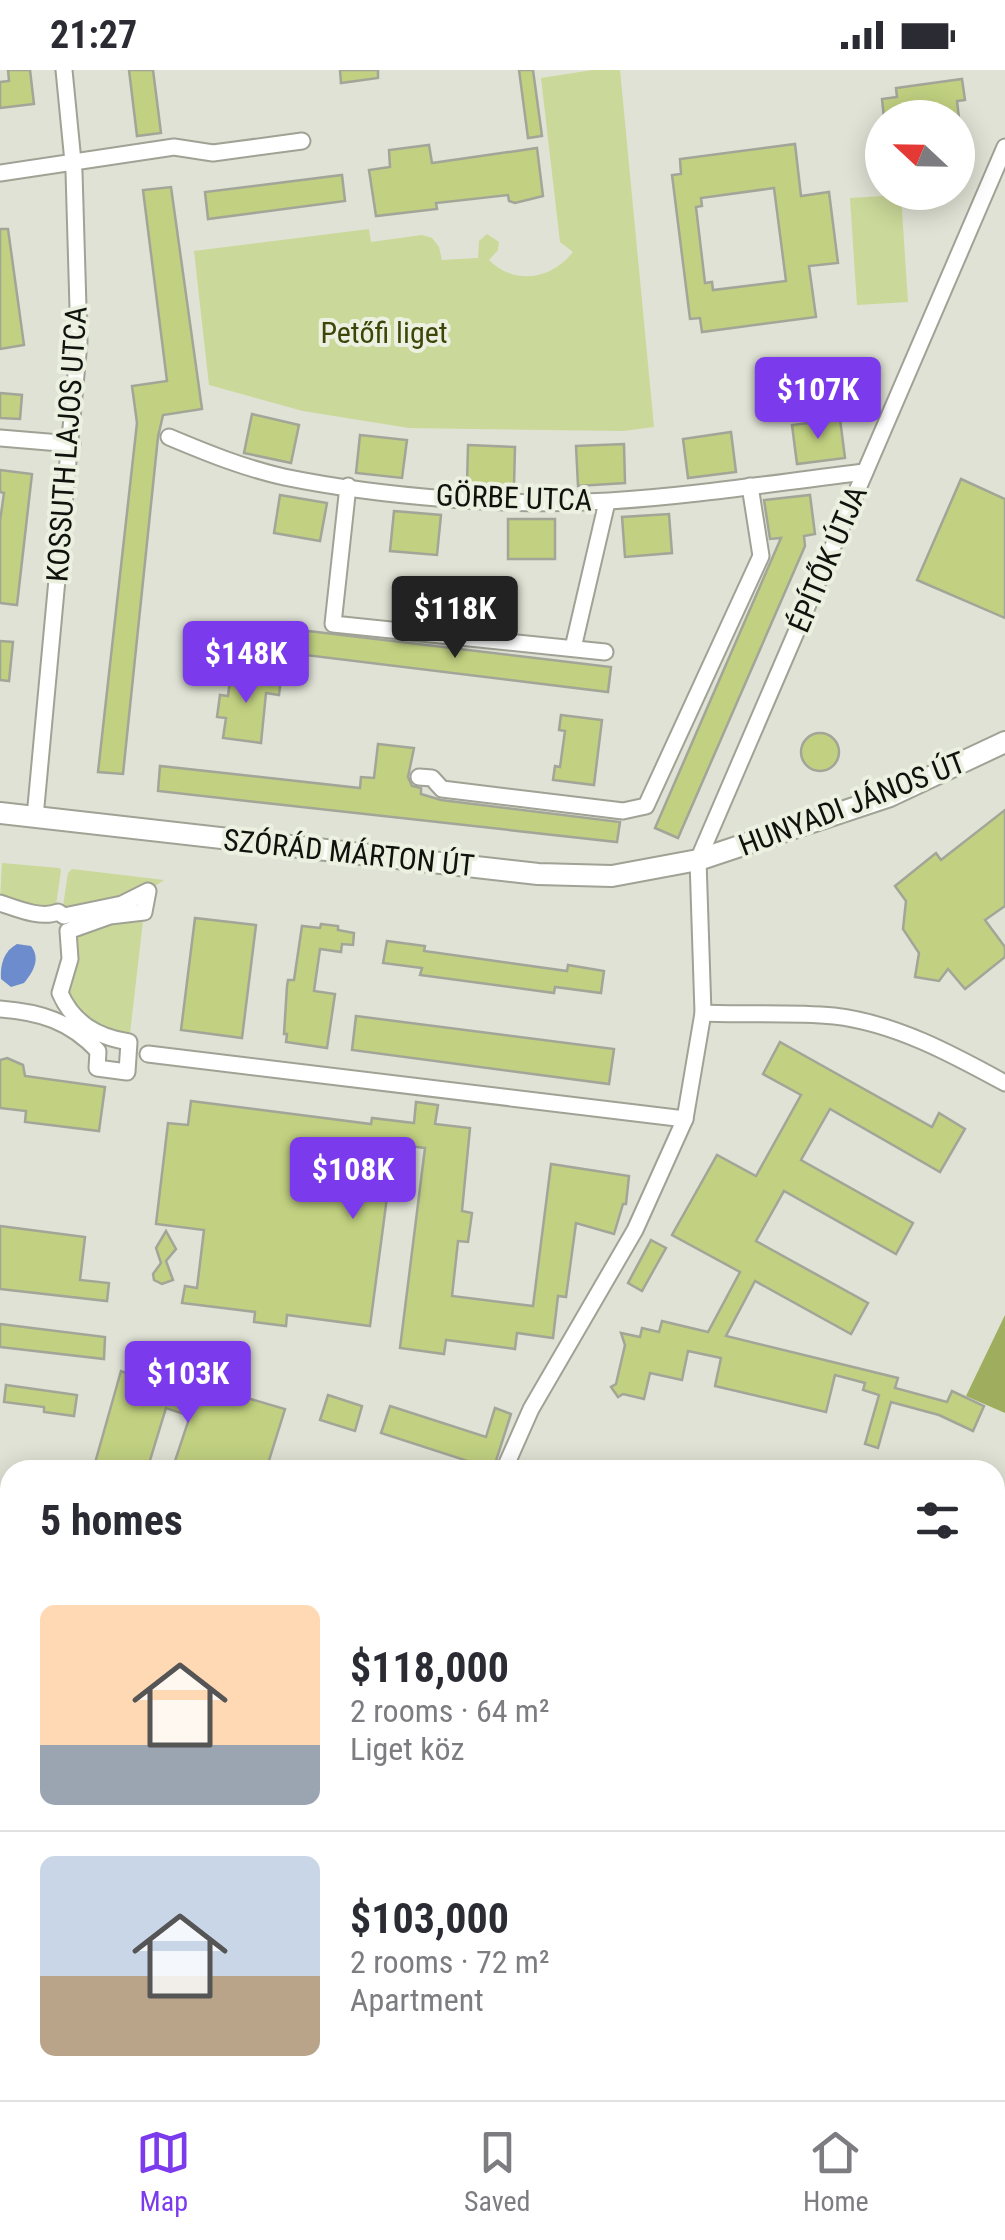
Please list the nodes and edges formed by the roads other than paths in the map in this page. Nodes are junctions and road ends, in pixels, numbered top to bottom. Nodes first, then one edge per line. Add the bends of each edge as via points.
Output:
1 (64, 70) edge
2 (302, 141) dead end
3 (1005, 147) edge
4 (73, 164) junction
5 (0, 173) edge
6 (169, 437) dead end
7 (0, 438) edge
8 (72, 444) junction
9 (865, 472) junction
10 (348, 486) junction
11 (750, 486) junction
12 (607, 502) junction
13 (573, 648) junction
14 (605, 652) dead end
15 (1005, 742) edge
16 (419, 777) dead end
17 (0, 814) edge
18 (35, 817) junction
19 (698, 860) junction
20 (0, 903) edge
21 (0, 1009) edge
22 (703, 1013) junction
23 (148, 1054) dead end
24 (1005, 1083) edge
25 (685, 1119) junction
26 (508, 1460) edge

1 - 4 street, KOSSUTH LAJOS UTCA
2 - 4 street via 213,153 174,147
3 - 9 street, ÉPÍTŐK ÚTJA
4 - 5 street
4 - 8 street, KOSSUTH LAJOS UTCA via 79,342
6 - 10 street, GÖRBE UTCA via 240,465
7 - 8 street
8 - 18 street, KOSSUTH LAJOS UTCA
9 - 11 street, GÖRBE UTCA
9 - 19 street, ÉPÍTŐK ÚTJA
10 - 12 street, GÖRBE UTCA
10 - 13 street via 333,624
11 - 12 street, GÖRBE UTCA
11 - 16 street via 760,556 646,806 623,811 442,788
12 - 13 street
13 - 14 street
15 - 19 street, HUNYADI JÁNOS ÚT via 890,796
17 - 18 street, SZÓRÁD MÁRTON ÚT
18 - 19 street, SZÓRÁD MÁRTON ÚT via 538,874 612,876
19 - 22 street
20 - 21 street via 64,916 122,904 148,891 144,912 68,931 70,960 60,993 78,1021 129,1042 127,1072 96,1068 98,1051 74,1028
22 - 24 street via 858,1021 952,1054
22 - 25 street
23 - 25 street
25 - 26 street via 635,1230 531,1408

